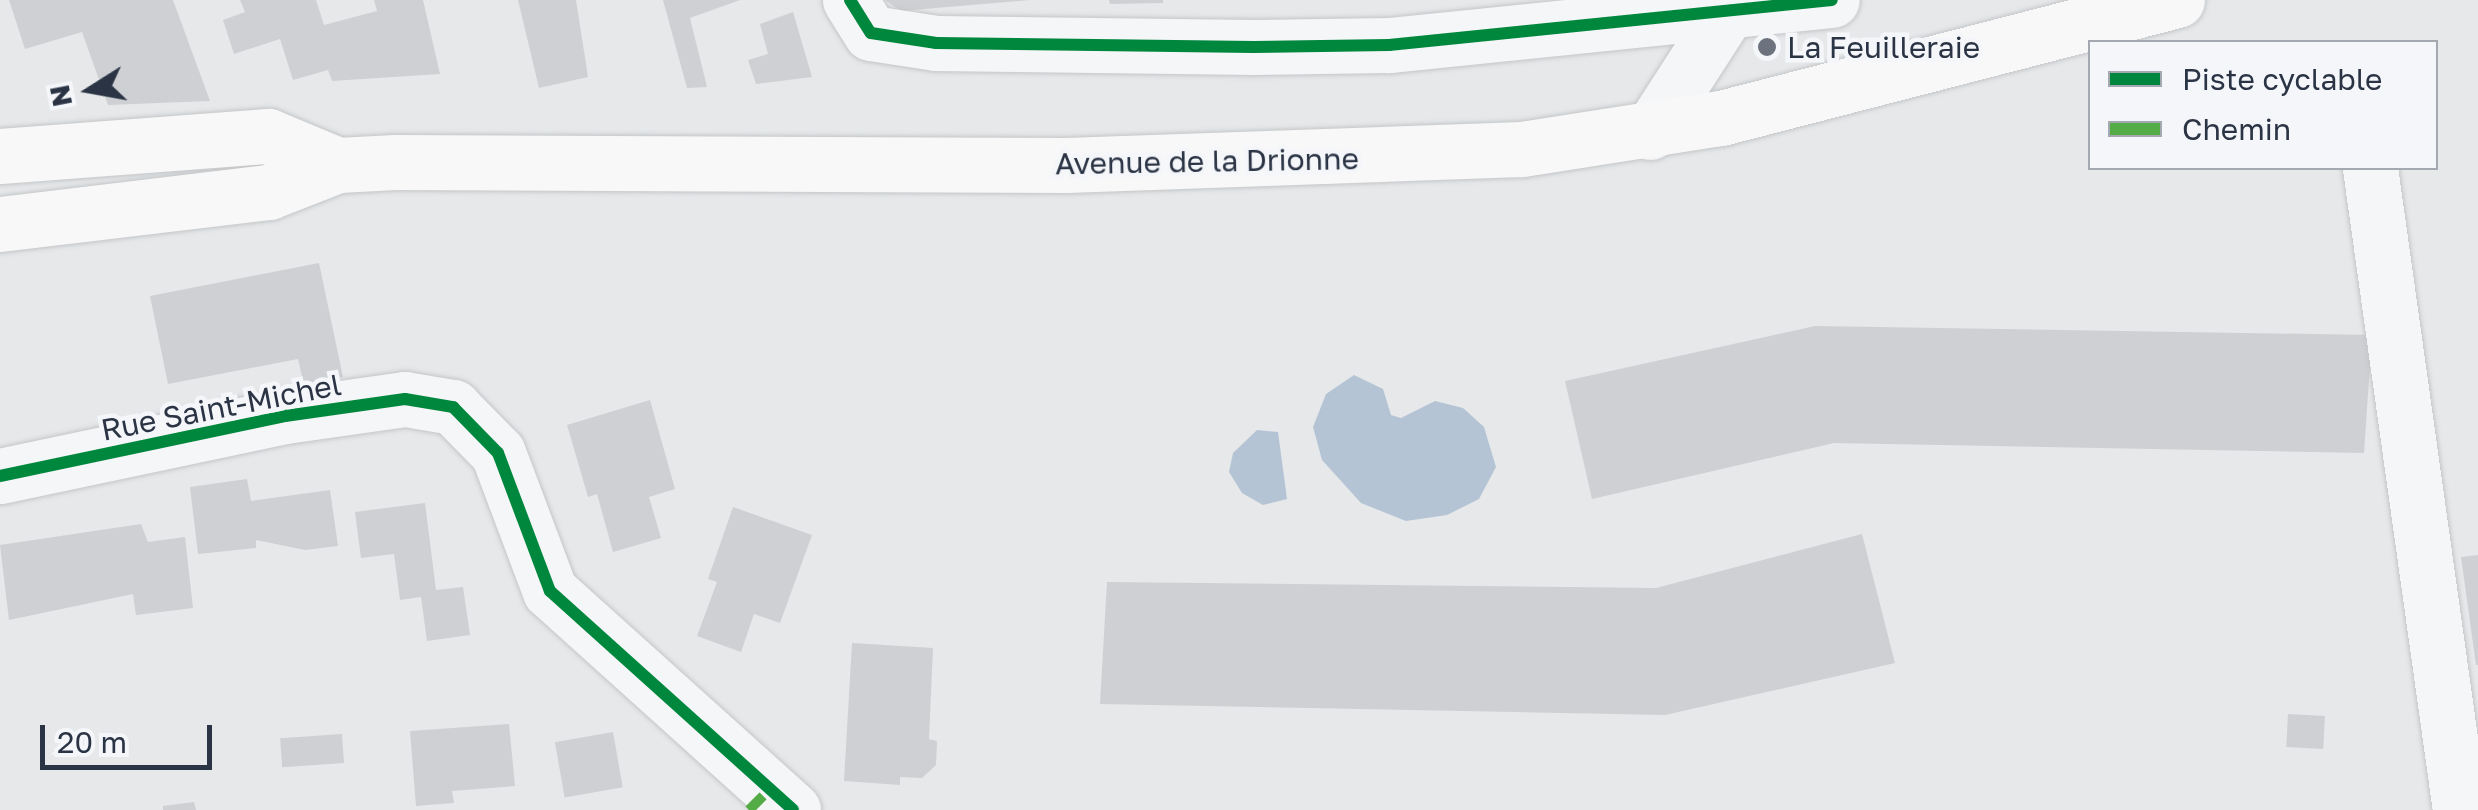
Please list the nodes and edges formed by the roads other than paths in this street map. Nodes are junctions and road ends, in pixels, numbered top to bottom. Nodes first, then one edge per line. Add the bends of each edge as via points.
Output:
1 (850, 0) edge
2 (1832, 0) edge
3 (2112, 0) edge
4 (2177, 0) edge
5 (1735, 3) edge
6 (2062, 27) junction
7 (1650, 132) junction
8 (0, 156) edge
9 (338, 165) junction
10 (2370, 170) edge
11 (0, 224) edge
12 (0, 476) edge
13 (793, 810) edge
14 (2460, 810) edge

1 - 5 street via 871,33 936,43 1254,47 1389,44
2 - 5 street
3 - 6 main road, Avenue de la Drionne
4 - 6 main road, Avenue de la Drionne
5 - 7 street
6 - 7 main road, Avenue de la Drionne via 1967,58
7 - 9 main road, Avenue de la Drionne via 1378,158
8 - 9 main road, Avenue de la Drionne via 268,136
9 - 11 main road, Avenue de la Drionne via 269,192
10 - 14 street
12 - 13 street, Rue Saint-Michel via 285,416 404,399 453,407 498,452 550,591

